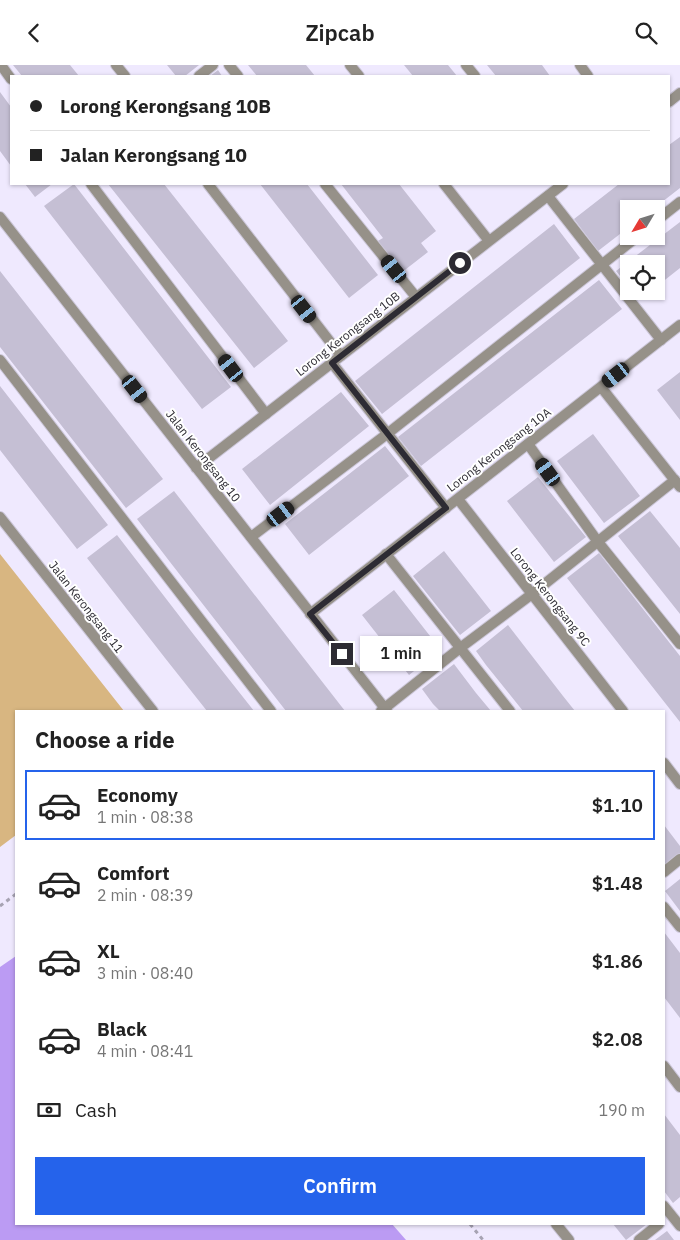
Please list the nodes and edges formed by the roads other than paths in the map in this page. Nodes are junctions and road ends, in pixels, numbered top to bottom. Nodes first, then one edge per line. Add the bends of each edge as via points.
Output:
1 (1, 65) edge
2 (116, 65) edge
3 (213, 65) edge
4 (228, 65) edge
5 (350, 65) edge
6 (466, 65) edge
7 (124, 75) edge
8 (200, 75) edge
9 (237, 75) edge
10 (358, 75) edge
11 (474, 75) edge
12 (10, 78) edge
13 (680, 93) edge
14 (670, 101) edge
15 (92, 185) edge
16 (209, 185) edge
17 (326, 185) edge
18 (445, 185) edge
19 (559, 185) edge
20 (548, 195) junction
21 (680, 202) edge
22 (665, 214) edge
23 (0, 217) edge
24 (489, 241) junction
25 (627, 245) edge
26 (602, 265) junction
27 (416, 297) junction
28 (679, 329) edge
29 (661, 340) junction
30 (341, 356) junction
31 (0, 360) edge
32 (332, 363) junction
33 (602, 387) junction
34 (266, 414) junction
35 (388, 434) junction
36 (528, 444) junction
37 (196, 468) junction
38 (677, 484) edge
39 (458, 499) junction
40 (446, 508) junction
41 (0, 517) edge
42 (251, 537) junction
43 (598, 542) junction
44 (386, 554) junction
45 (532, 594) junction
46 (310, 614) junction
47 (680, 644) edge
48 (460, 648) junction
49 (152, 710) edge
50 (270, 710) edge
51 (384, 710) edge
52 (509, 710) edge
53 (622, 710) edge
54 (665, 764) edge
55 (680, 784) edge
56 (680, 859) edge
57 (665, 871) edge
58 (665, 908) edge
59 (680, 927) edge
60 (665, 1067) edge
61 (680, 1087) edge
62 (680, 1207) edge
63 (667, 1217) edge
64 (557, 1225) edge
65 (658, 1225) edge
66 (680, 1226) edge
67 (569, 1240) edge
68 (639, 1240) edge

1 - 12 street
2 - 7 street
3 - 8 street
4 - 9 street
5 - 10 street
6 - 11 street
13 - 14 street
15 - 34 street
16 - 30 street
17 - 27 street
18 - 24 street
19 - 20 street, Lorong Kerongsang 10B
20 - 24 street, Lorong Kerongsang 10B
20 - 26 street
21 - 22 street
23 - 37 street, Jalan Kerongsang 10
24 - 27 street, Lorong Kerongsang 10B
25 - 26 street
26 - 29 street
26 - 35 street
27 - 30 street, Lorong Kerongsang 10B
28 - 29 street, Lorong Kerongsang 10A
29 - 33 street, Lorong Kerongsang 10A
30 - 32 street, Lorong Kerongsang 10B
31 - 50 street
32 - 34 street, Lorong Kerongsang 10B
32 - 35 street
33 - 36 street, Lorong Kerongsang 10A
33 - 38 street
34 - 37 street, Lorong Kerongsang 10B
35 - 40 street
35 - 42 street
36 - 39 street, Lorong Kerongsang 10A
36 - 43 street
37 - 42 street, Jalan Kerongsang 10
38 - 43 street
39 - 40 street, Lorong Kerongsang 10A
39 - 45 street, Lorong Kerongsang 9C
40 - 44 street, Lorong Kerongsang 10A
41 - 49 street, Jalan Kerongsang 11
42 - 46 street, Jalan Kerongsang 10
43 - 45 street
43 - 47 street
44 - 46 street, Lorong Kerongsang 10A
44 - 48 street
45 - 48 street
45 - 53 street, Lorong Kerongsang 9C
46 - 51 street, Jalan Kerongsang 10
48 - 51 street
48 - 52 street
54 - 55 street
56 - 57 street
58 - 59 street
60 - 61 street
62 - 63 street
63 - 66 street
64 - 67 street
65 - 68 street

